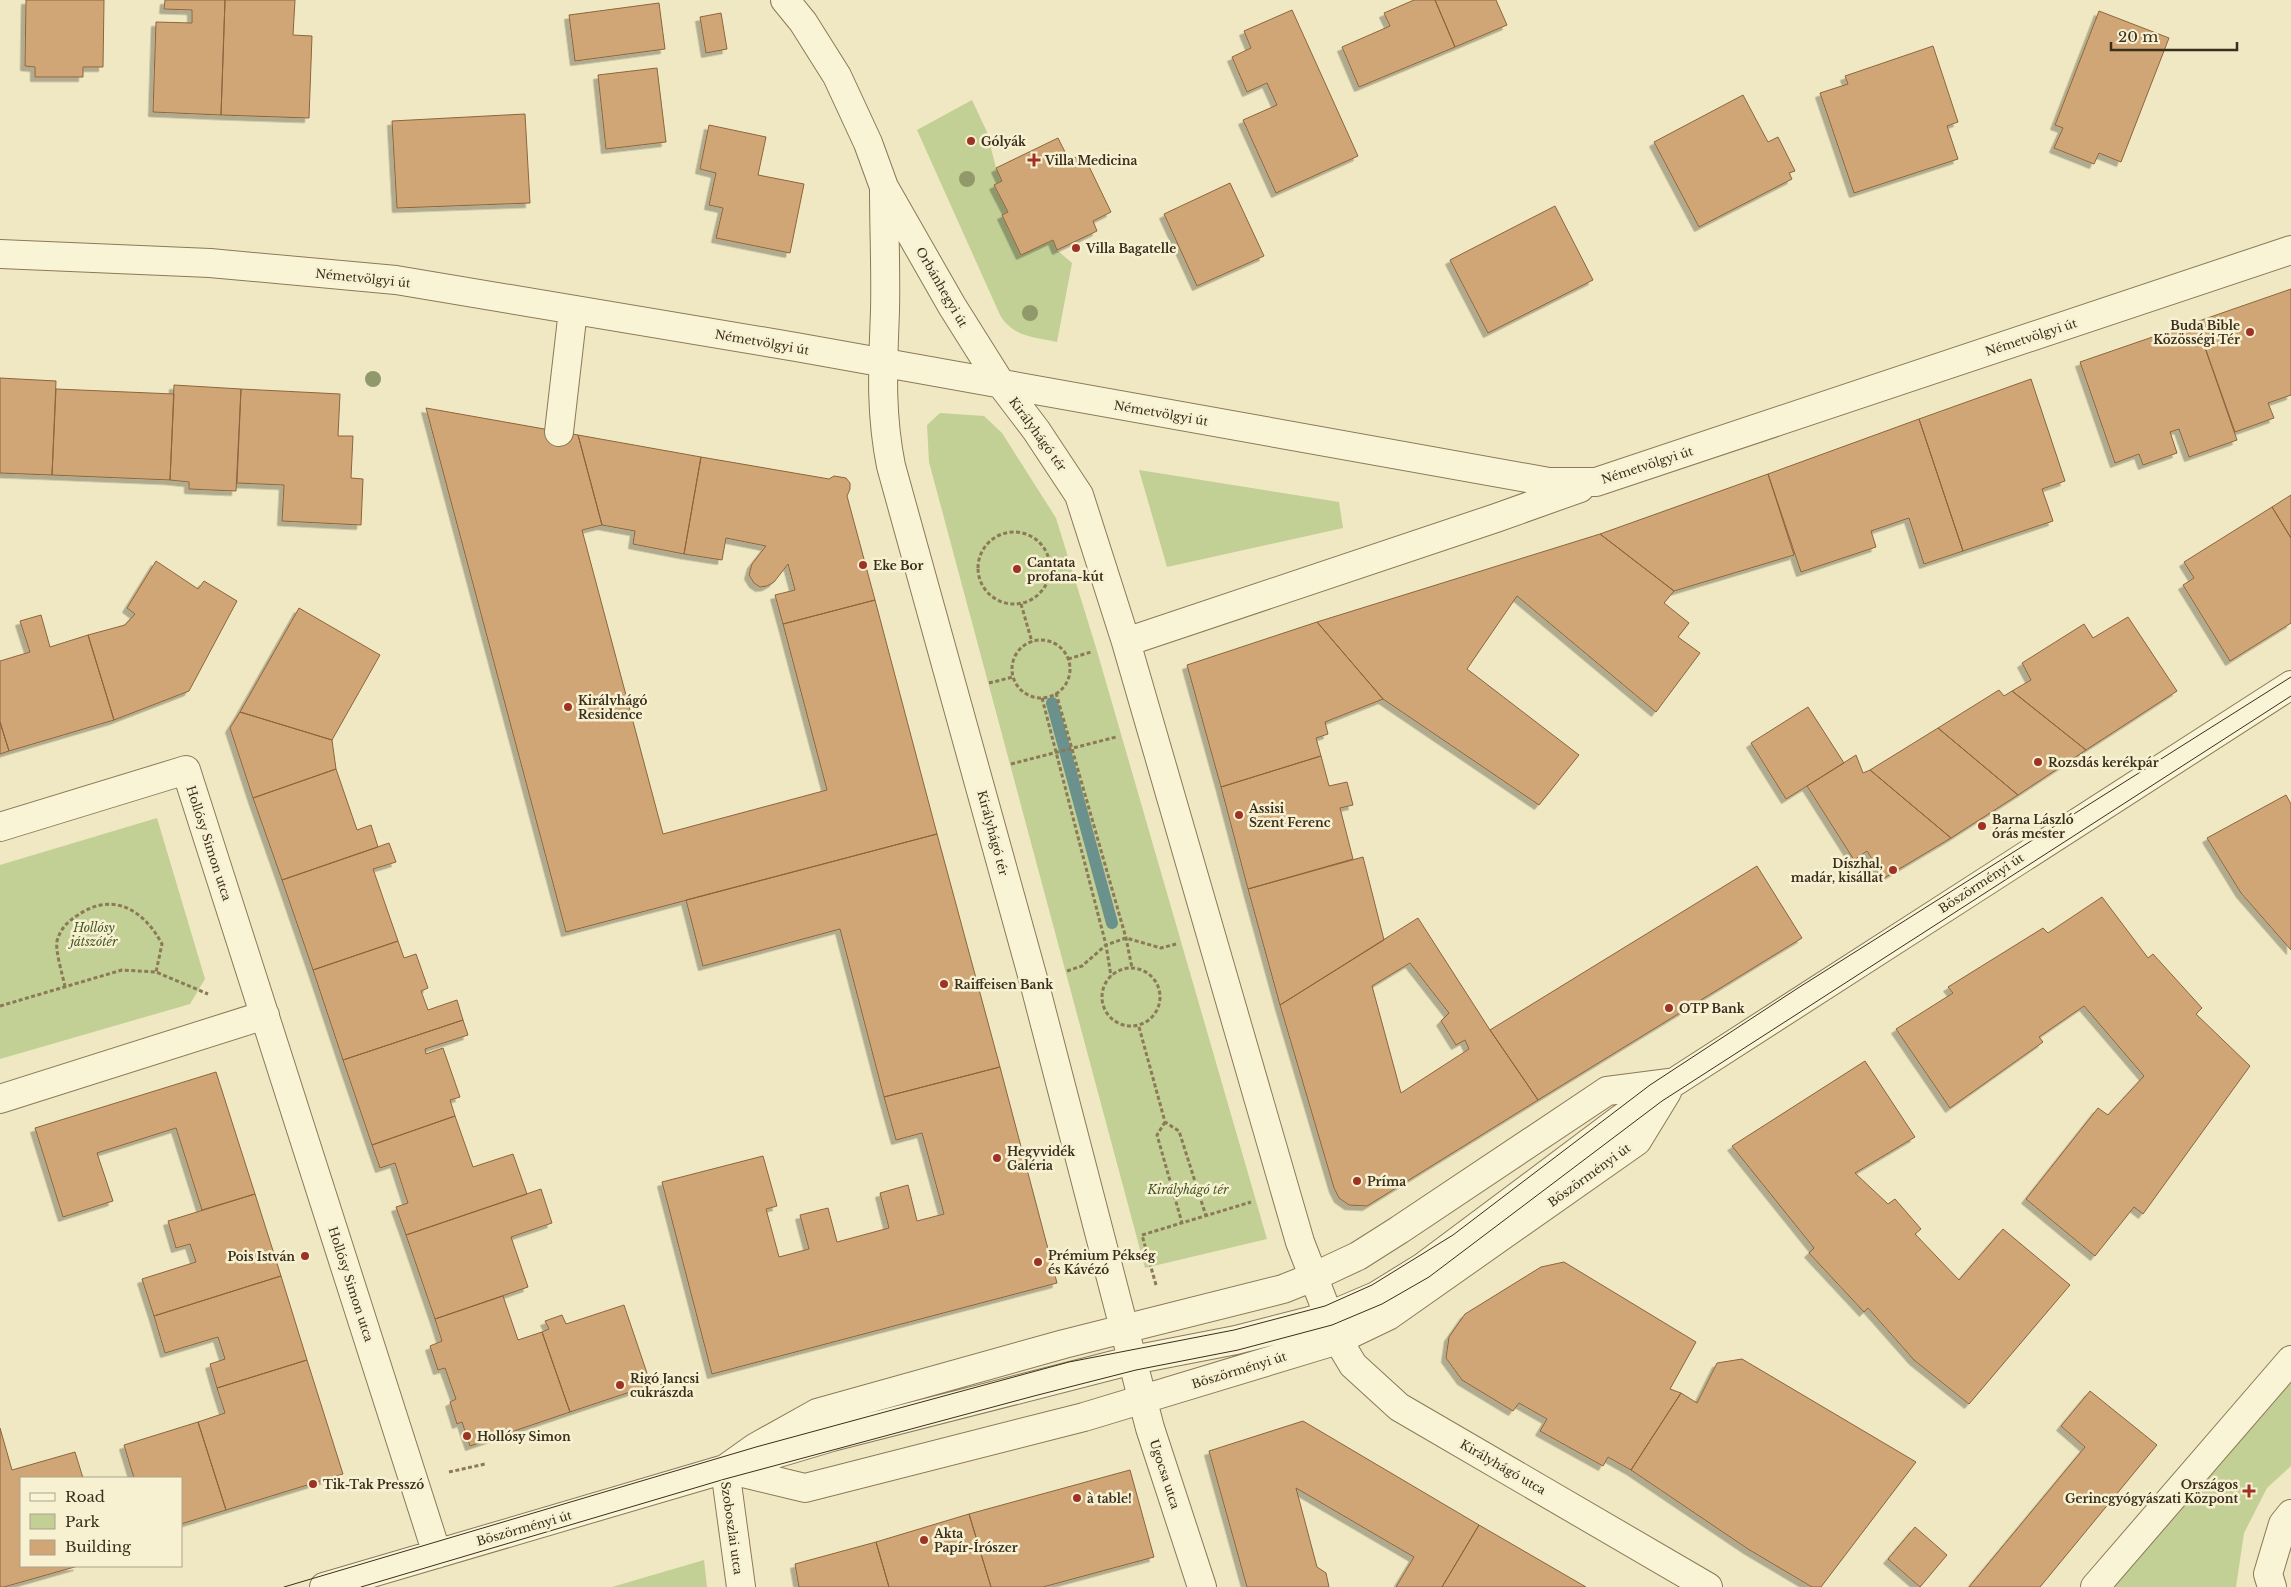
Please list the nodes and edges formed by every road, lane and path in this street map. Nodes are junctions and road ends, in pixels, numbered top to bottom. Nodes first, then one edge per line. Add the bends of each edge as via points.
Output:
1 (785, 0) edge
2 (884, 187) junction
3 (2291, 250) edge
4 (0, 254) edge
5 (573, 310) junction
6 (881, 363) junction
7 (1001, 384) junction
8 (559, 432) dead end
9 (1596, 482) junction
10 (1021, 604) junction
11 (1032, 642) junction
12 (1126, 642) junction
13 (2291, 685) edge
14 (1056, 694) junction
15 (1042, 698) junction
16 (1151, 728) junction
17 (1072, 748) junction
18 (1057, 752) junction
19 (976, 773) junction
20 (0, 827) edge
21 (1211, 934) junction
22 (1126, 938) junction
23 (1106, 945) junction
24 (1132, 968) junction
25 (156, 972) junction
26 (1111, 976) junction
27 (1034, 982) junction
28 (65, 987) junction
29 (0, 1006) edge
30 (264, 1015) junction
31 (1139, 1027) junction
32 (1673, 1083) junction
33 (0, 1099) edge
34 (1165, 1122) junction
35 (1254, 1210) dead end
36 (1206, 1216) junction
37 (1182, 1223) junction
38 (1313, 1277) junction
39 (1117, 1296) junction
40 (1334, 1328) junction
41 (1125, 1329) junction
42 (1133, 1360) junction
43 (2291, 1360) edge
44 (1143, 1399) junction
45 (725, 1469) junction
46 (2291, 1514) edge
47 (438, 1554) junction
48 (324, 1587) edge
49 (741, 1587) edge
50 (1202, 1587) edge
51 (1708, 1587) edge
52 (2095, 1587) edge
53 (2272, 1587) edge

1 - 2 street, Orbánhegyi út via 837,76
2 - 6 street, Orbánhegyi út via 885,310
2 - 7 street, Orbánhegyi út
3 - 9 street, Németvölgyi út
4 - 5 street, Németvölgyi út via 210,263 396,280
5 - 6 street, Németvölgyi út
5 - 8 street
6 - 7 street, Németvölgyi út
6 - 19 street, Királyhágó tér via 884,434 890,466
7 - 9 street, Németvölgyi út via 1549,482
7 - 12 street, Királyhágó tér via 1042,437 1079,495
9 - 12 street
10 - 10 path via 1034,599 1046,587 1051,572 1048,556 1040,542 1026,533 1010,532 994,538 982,549 978,564 980,581 988,594 1002,602
10 - 11 path
11 - 14 path via 1054,643 1068,660 1068,679
11 - 15 path via 1022,646 1015,655 1013,677 1024,693
12 - 16 street, Királyhágó tér
13 - 32 street, Böszörményi út
14 - 15 path
14 - 17 path
15 - 18 path
16 - 17 path
16 - 21 street, Királyhágó tér
17 - 18 path
17 - 22 path
18 - 19 path
18 - 23 path
19 - 27 street, Királyhágó tér
20 - 30 street, Hollósy Simon utca via 186,770
21 - 22 path via 1161,948
21 - 38 street, Királyhágó tér
22 - 23 path
22 - 24 path
23 - 26 path
23 - 27 path via 1082,966
24 - 26 path
24 - 31 path via 1149,975 1159,990 1153,1017
25 - 28 path via 122,970
25 - 28 path via 162,944 155,931 138,913 112,902 88,908 64,924 56,943
25 - 30 path
26 - 31 path via 1102,992 1106,1010 1118,1023
27 - 39 street, Királyhágó tér
28 - 29 path
30 - 33 street
30 - 47 street, Hollósy Simon utca
31 - 34 path
32 - 38 street, Böszörményi út via 1607,1091 1358,1256
32 - 40 street via 1423,1267 1376,1296
34 - 36 path via 1178,1131
34 - 37 path via 1157,1135
35 - 36 path via 1251,1202
36 - 37 path
37 - 39 path via 1142,1235 1156,1287
38 - 40 street, Királyhágó tér
38 - 41 street, Böszörményi út via 1284,1289
39 - 41 street, Királyhágó tér
40 - 42 street via 1236,1340
40 - 44 street, Böszörményi út
40 - 51 street, Királyhágó utca via 1353,1365 1399,1406
41 - 42 street, Királyhágó tér
41 - 45 street, Böszörményi út via 816,1413
42 - 44 street, Ugocsa utca
42 - 45 street via 832,1437
43 - 52 street
44 - 45 street, Böszörményi út via 805,1488
44 - 50 street, Ugocsa utca
45 - 47 street, Böszörményi út
45 - 49 street, Szoboszlai utca
46 - 53 street via 2283,1524 2268,1574
47 - 48 street, Böszörményi út

